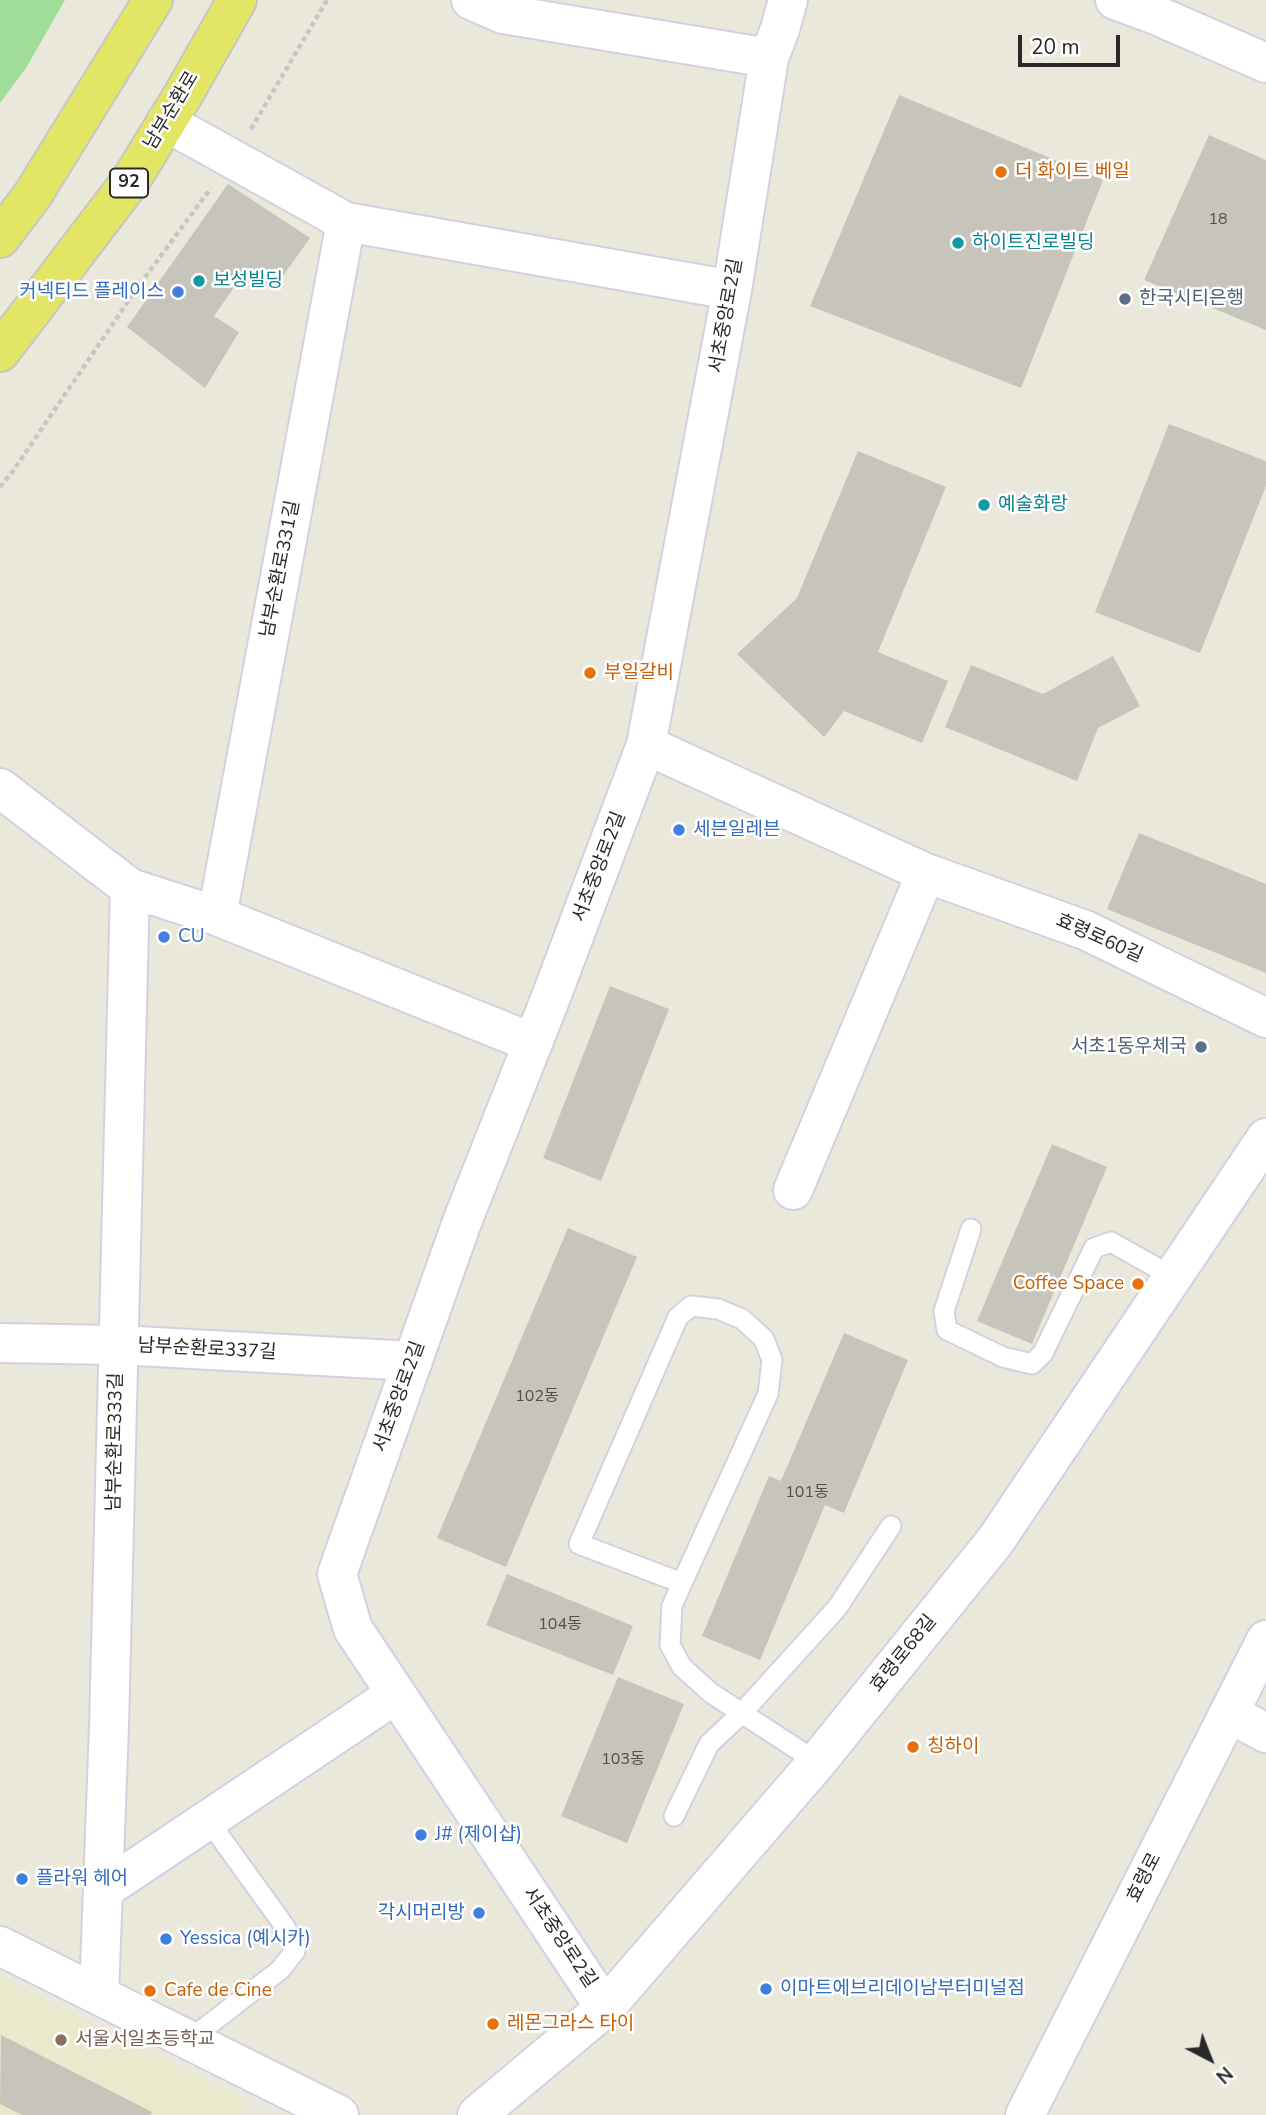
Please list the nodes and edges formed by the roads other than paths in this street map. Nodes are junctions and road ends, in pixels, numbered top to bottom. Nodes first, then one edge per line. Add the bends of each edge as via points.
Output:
1 (153, 0) edge
2 (237, 0) edge
3 (471, 0) edge
4 (788, 0) edge
5 (1115, 0) edge
6 (769, 58) junction
7 (1266, 63) edge
8 (166, 122) junction
9 (346, 222) junction
10 (0, 238) edge
11 (732, 290) junction
12 (0, 352) edge
13 (646, 745) junction
14 (0, 788) edge
15 (926, 873) junction
16 (130, 888) junction
17 (217, 916) junction
18 (1266, 1018) edge
19 (533, 1043) junction
20 (1266, 1138) edge
21 (793, 1189) dead end
22 (971, 1229) dead end
23 (1173, 1277) junction
24 (0, 1343) edge
25 (118, 1345) junction
26 (413, 1361) junction
27 (891, 1526) dead end
28 (682, 1583) junction
29 (1266, 1640) edge
30 (396, 1693) junction
31 (1229, 1713) junction
32 (741, 1714) junction
33 (1266, 1733) edge
34 (817, 1762) junction
35 (674, 1816) dead end
36 (208, 1820) junction
37 (103, 1890) junction
38 (0, 1946) edge
39 (99, 1995) junction
40 (606, 2008) junction
41 (189, 2040) junction
42 (339, 2115) edge
43 (477, 2115) edge
44 (1025, 2115) edge

1 - 10 main road via 32,196
2 - 8 main road, 남부순환로 / 92
3 - 6 street via 503,14
4 - 6 street, 서초중앙로2길
5 - 7 street
6 - 11 street, 서초중앙로2길
8 - 9 street
8 - 12 main road, 남부순환로 / 92 via 129,183
9 - 11 street
9 - 17 street, 남부순환로331길
11 - 13 street, 서초중앙로2길
13 - 15 street, 효령로60길
13 - 19 street, 서초중앙로2길
14 - 16 street
15 - 18 street, 효령로60길 via 1085,930
15 - 21 street
16 - 17 street
16 - 25 street, 남부순환로333길
17 - 19 street
19 - 26 street, 서초중앙로2길
20 - 23 street, 효령로68길
22 - 23 lane via 944,1311 947,1331 1003,1357 1032,1364 1044,1353 1094,1248 1111,1242
23 - 34 street, 효령로68길 via 996,1540
24 - 25 street, 남부순환로337길
25 - 26 street, 남부순환로337길
25 - 37 street, 남부순환로333길
26 - 30 street, 서초중앙로2길 via 337,1574 353,1629
27 - 32 lane via 837,1608
28 - 28 lane via 768,1394 772,1360 764,1339 741,1319 718,1309 691,1306 678,1317 579,1544
28 - 32 lane via 672,1605 670,1645 682,1667
29 - 31 street, 효령로
30 - 36 street
30 - 40 street, 서초중앙로2길
31 - 33 street
31 - 44 street, 효령로
32 - 34 lane
32 - 35 lane via 709,1744
34 - 40 street, 효령로68길
36 - 37 street
36 - 41 lane via 283,1924 295,1951 280,1970
37 - 39 street, 남부순환로333길
38 - 39 street
39 - 41 street
40 - 43 street, 효령로68길
41 - 42 street

